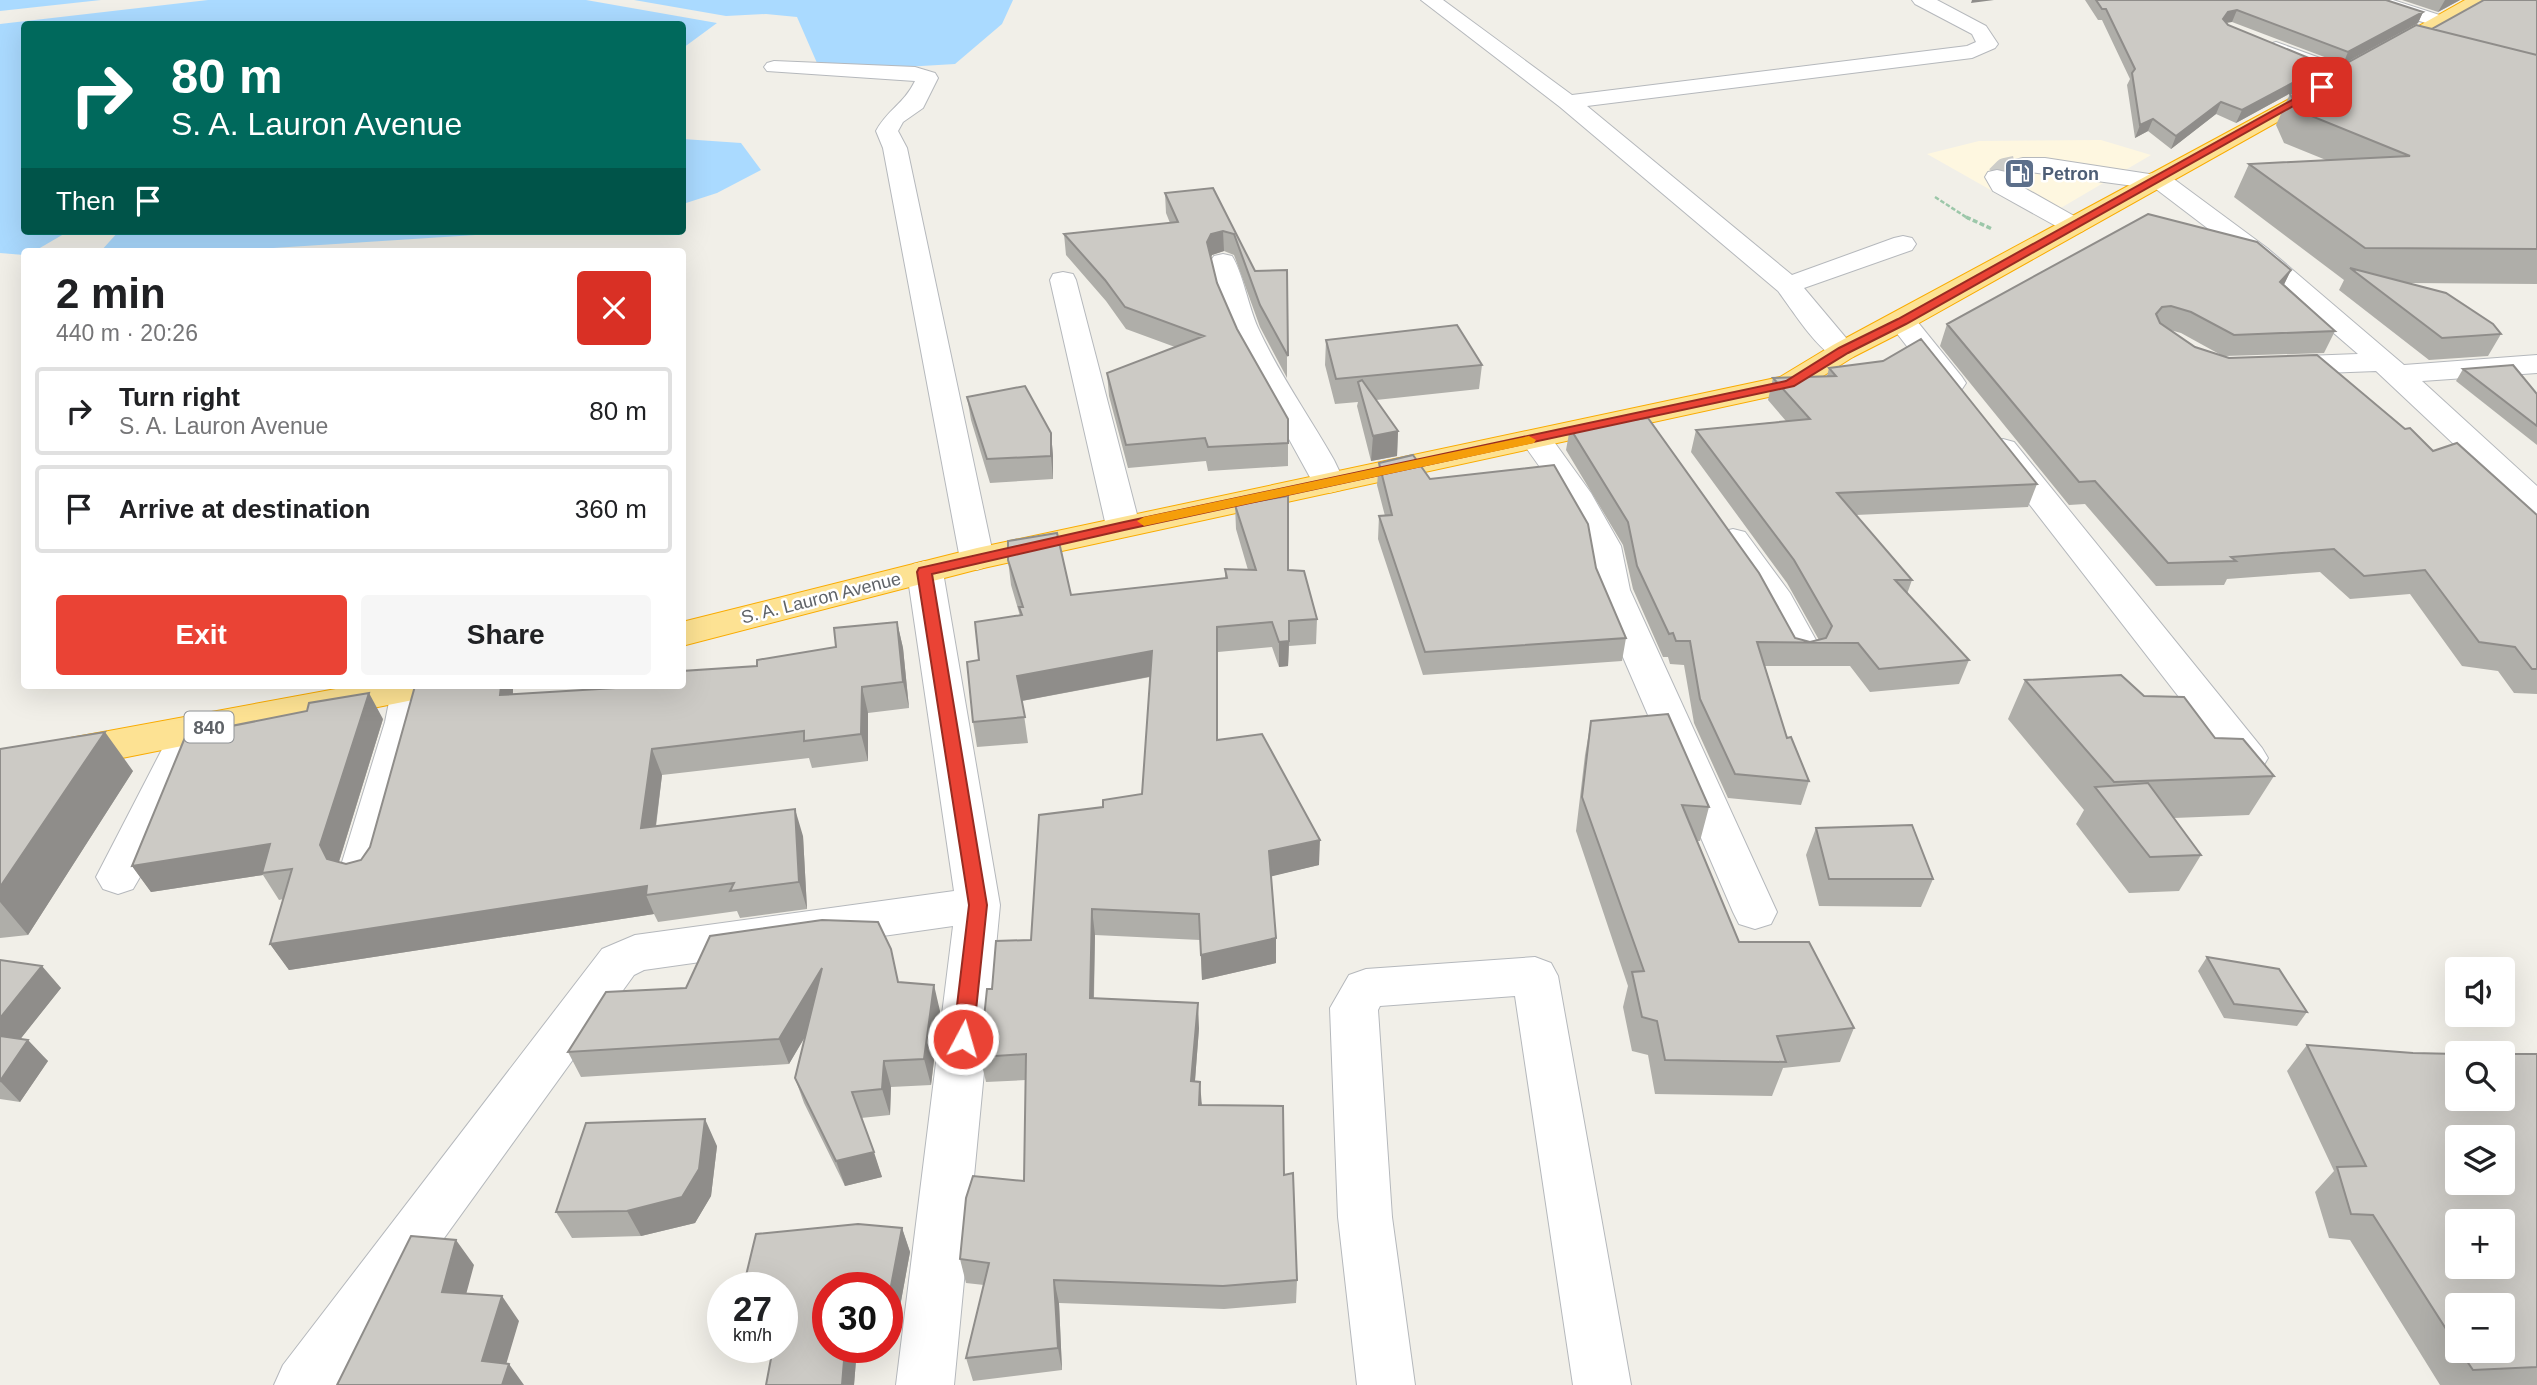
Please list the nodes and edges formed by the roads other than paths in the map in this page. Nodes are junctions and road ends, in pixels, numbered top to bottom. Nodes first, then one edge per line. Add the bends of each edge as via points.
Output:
1 (1431, 0) edge
2 (1922, 0) edge
3 (2374, 0) edge
4 (2479, 0) edge
5 (2442, 22) junction
6 (2255, 40) edge
7 (774, 67) dead end
8 (2346, 74) junction
9 (1567, 102) junction
10 (2023, 165) tunnel mouth
11 (1997, 177) dead end
12 (2156, 180) junction
13 (2074, 226) junction
14 (1903, 244) dead end
15 (1223, 262) dead end
16 (1063, 279) dead end
17 (1788, 285) junction
18 (1902, 321) junction
19 (1843, 351) junction
20 (2537, 364) edge
21 (2247, 367) edge
22 (2389, 368) junction
23 (1644, 415) junction
24 (1536, 439) junction
25 (1668, 448) edge
26 (1329, 483) junction
27 (2537, 504) edge
28 (1715, 513) edge
29 (1124, 526) junction
30 (977, 559) junction
31 (925, 572) junction
32 (686, 633) edge
33 (1803, 650) edge
34 (405, 689) edge
35 (414, 689) edge
36 (192, 730) junction
37 (2248, 758) edge
38 (0, 765) edge
39 (361, 872) edge
40 (118, 877) dead end
41 (978, 905) junction
42 (1755, 912) dead end
43 (303, 1385) edge
44 (925, 1385) edge
45 (1386, 1385) edge
46 (1602, 1385) edge

1 - 9 street
2 - 9 street via 1979,30 1989,44 1972,52
3 - 5 street
4 - 5 highway, S. A. Lauron Avenue
5 - 8 highway, S. A. Lauron Avenue via 2411,48
6 - 8 street
7 - 30 street via 915,73 927,78 915,103 894,117 887,131 895,148
8 - 12 highway, S. A. Lauron Avenue
9 - 17 street
10 - 12 street
11 - 13 street via 2002,186
12 - 13 highway, S. A. Lauron Avenue
12 - 22 street via 2212,216
13 - 18 highway, S. A. Lauron Avenue
14 - 17 street
15 - 26 street via 1233,303 1249,338
16 - 29 street
17 - 19 street
18 - 19 highway, S. A. Lauron Avenue
18 - 37 street
19 - 23 highway, S. A. Lauron Avenue via 1790,384
20 - 22 street
21 - 22 street
22 - 27 street
23 - 24 highway, S. A. Lauron Avenue
23 - 25 street
24 - 26 highway, S. A. Lauron Avenue
24 - 42 street via 1575,493 1604,546 1612,590
26 - 29 highway, S. A. Lauron Avenue
28 - 33 street via 1772,593
29 - 30 highway, S. A. Lauron Avenue
30 - 31 highway, S. A. Lauron Avenue
31 - 32 highway, S. A. Lauron Avenue
31 - 41 street
34 - 36 highway, 840
35 - 39 street
36 - 38 highway, 840
36 - 40 street
41 - 43 street via 635,953 618,962
41 - 44 street
45 - 46 street via 1366,1217 1354,1007 1366,988 1535,976

